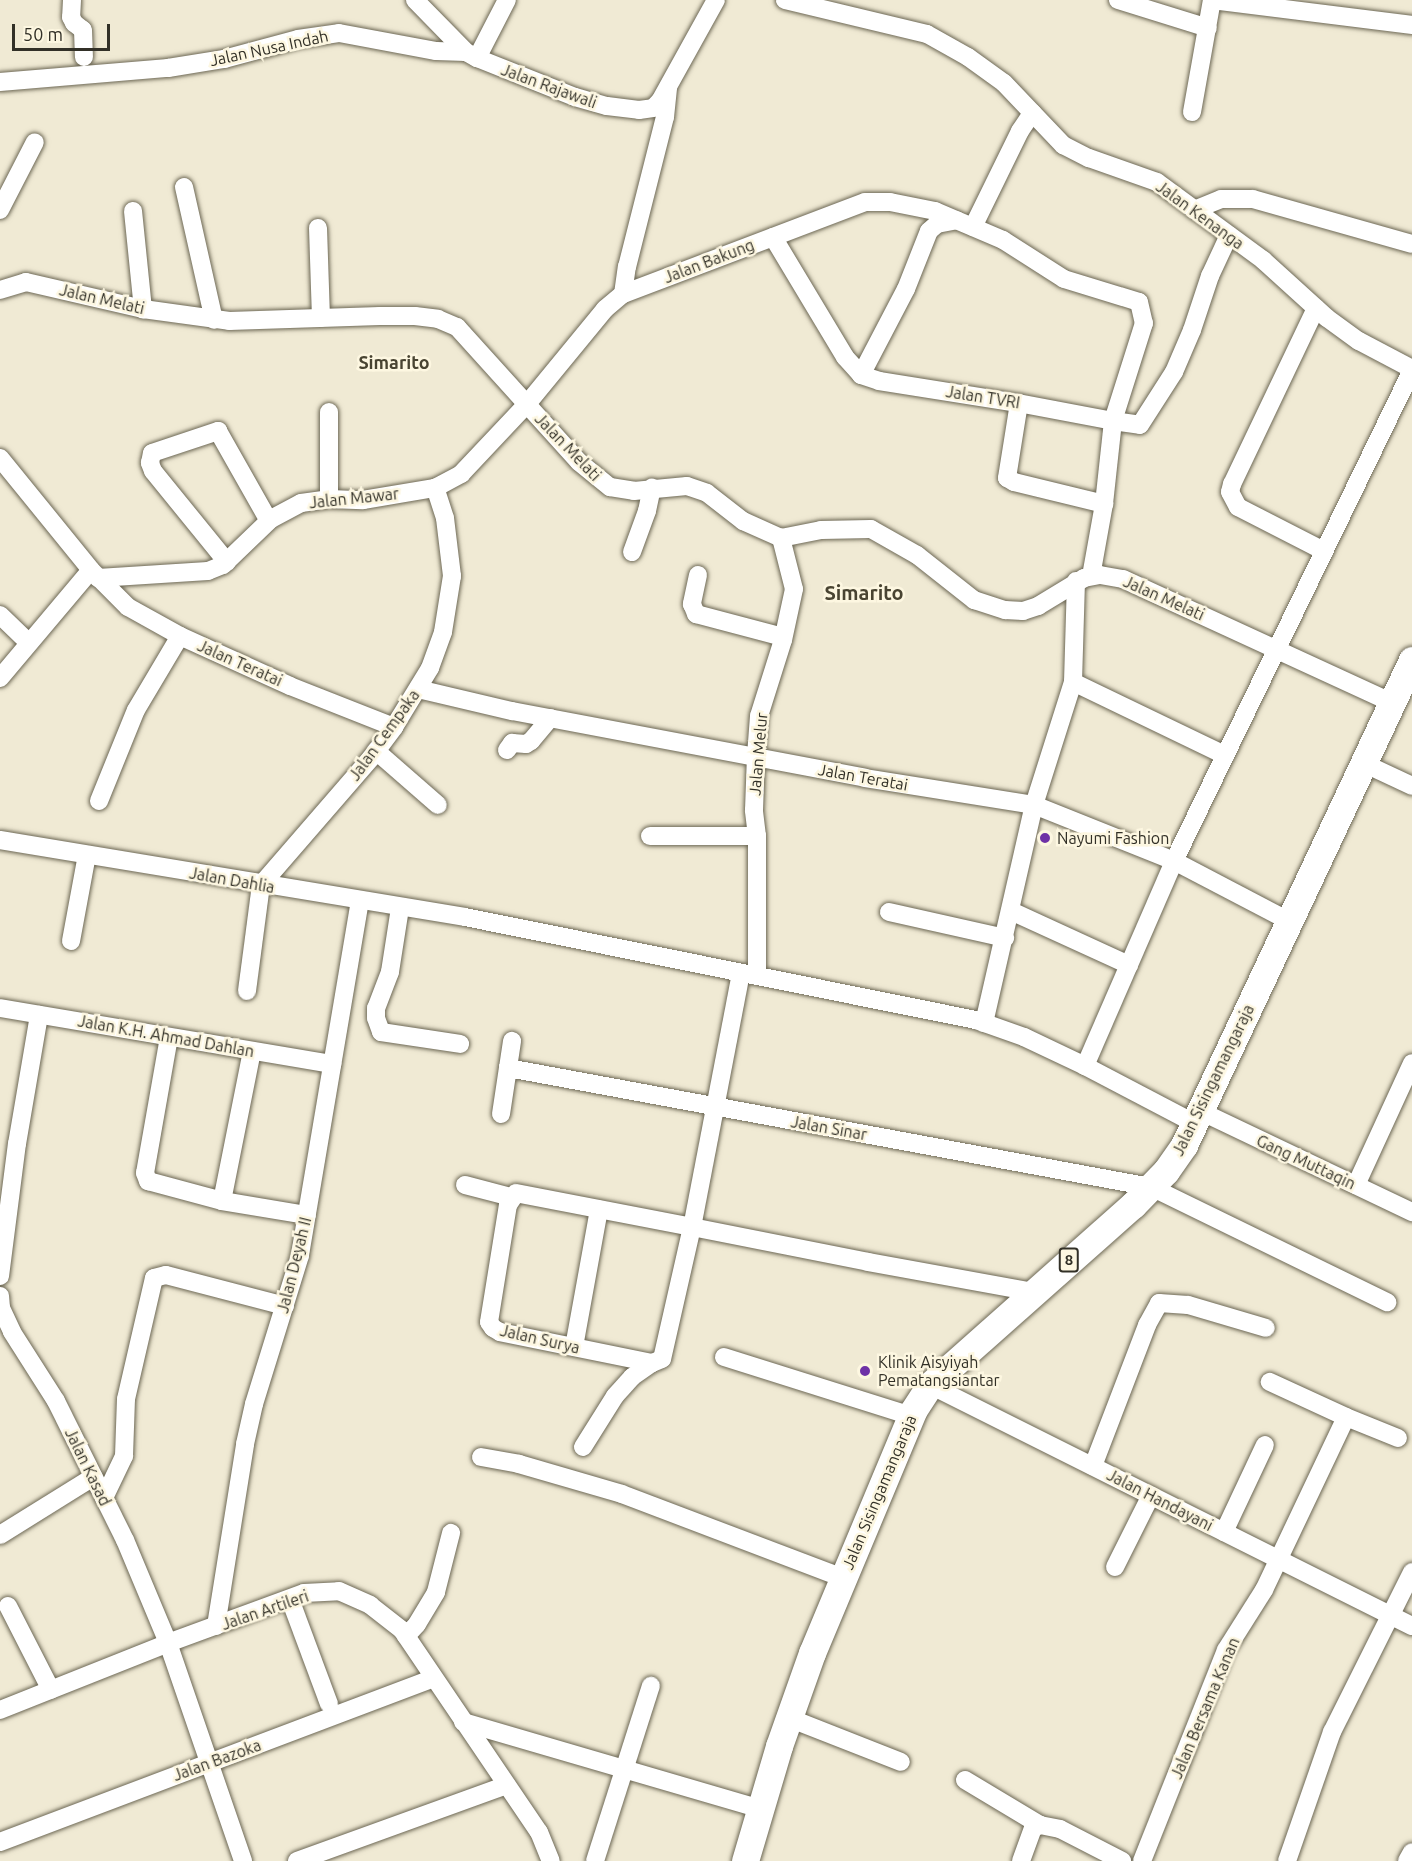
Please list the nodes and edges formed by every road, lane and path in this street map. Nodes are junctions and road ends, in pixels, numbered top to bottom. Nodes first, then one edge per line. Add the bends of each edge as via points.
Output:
1 (72, 0) edge
2 (415, 0) edge
3 (507, 0) edge
4 (716, 0) edge
5 (785, 0) edge
6 (1118, 0) edge
7 (1212, 0) edge
8 (1320, 7) edge
9 (1412, 25) edge
10 (1208, 28) junction
11 (472, 56) junction
12 (84, 57) dead end
13 (0, 82) edge
14 (669, 86) junction
15 (1192, 112) dead end
16 (1032, 113) junction
17 (35, 142) dead end
18 (184, 187) dead end
19 (0, 210) edge
20 (1194, 210) junction
21 (133, 211) dead end
22 (965, 224) junction
23 (318, 228) dead end
24 (1229, 235) junction
25 (773, 237) junction
26 (1412, 244) edge
27 (0, 290) edge
28 (623, 294) junction
29 (1316, 308) junction
30 (143, 309) junction
31 (321, 318) junction
32 (214, 320) junction
33 (1412, 370) edge
34 (861, 375) junction
35 (1019, 403) junction
36 (527, 404) junction
37 (329, 412) dead end
38 (1113, 422) junction
39 (0, 458) edge
40 (435, 488) junction
41 (652, 488) junction
42 (330, 499) junction
43 (1104, 504) junction
44 (269, 521) junction
45 (781, 538) junction
46 (1324, 551) junction
47 (632, 552) dead end
48 (227, 562) junction
49 (94, 574) junction
50 (698, 575) dead end
51 (1084, 578) junction
52 (0, 615) edge
53 (180, 636) junction
54 (783, 637) junction
55 (29, 643) junction
56 (1276, 649) junction
57 (1412, 660) edge
58 (0, 678) edge
59 (1073, 682) junction
60 (418, 689) junction
61 (1391, 702) junction
62 (550, 718) junction
63 (394, 727) junction
64 (507, 750) dead end
65 (376, 751) junction
66 (1225, 755) junction
67 (756, 756) junction
68 (1363, 763) junction
69 (1412, 786) edge
70 (99, 801) dead end
71 (438, 805) dead end
72 (1034, 805) junction
73 (650, 836) dead end
74 (757, 836) junction
75 (0, 840) edge
76 (87, 855) junction
77 (1174, 861) junction
78 (261, 885) junction
79 (360, 901) junction
80 (400, 908) junction
81 (1011, 911) junction
82 (889, 912) dead end
83 (1289, 921) junction
84 (1005, 938) junction
85 (71, 941) dead end
86 (1129, 965) junction
87 (749, 974) junction
88 (247, 991) dead end
89 (0, 1008) edge
90 (39, 1015) junction
91 (984, 1023) junction
92 (169, 1037) junction
93 (512, 1041) dead end
94 (460, 1044) dead end
95 (252, 1051) junction
96 (1412, 1063) edge
97 (332, 1064) junction
98 (1085, 1066) junction
99 (508, 1068) junction
100 (715, 1107) junction
101 (501, 1114) dead end
102 (1197, 1117) junction
103 (465, 1185) dead end
104 (1356, 1185) junction
105 (1151, 1187) junction
106 (511, 1197) junction
107 (222, 1201) junction
108 (599, 1209) junction
109 (1412, 1212) edge
110 (307, 1215) junction
111 (692, 1227) junction
112 (0, 1276) edge
113 (1033, 1293) junction
114 (0, 1296) edge
115 (1387, 1302) dead end
116 (285, 1306) junction
117 (1266, 1328) dead end
118 (574, 1347) junction
119 (724, 1357) dead end
120 (652, 1363) junction
121 (1270, 1382) dead end
122 (930, 1385) junction
123 (911, 1416) junction
124 (1346, 1416) junction
125 (1398, 1438) dead end
126 (1265, 1445) dead end
127 (583, 1447) dead end
128 (481, 1457) dead end
129 (1093, 1466) junction
130 (93, 1477) junction
131 (1151, 1495) junction
132 (104, 1498) junction
133 (1, 1531) edge
134 (1224, 1532) junction
135 (451, 1533) dead end
136 (1279, 1559) junction
137 (1115, 1567) dead end
138 (1412, 1572) edge
139 (843, 1578) junction
140 (290, 1599) junction
141 (8, 1606) dead end
142 (1390, 1615) junction
143 (216, 1626) junction
144 (1412, 1626) edge
145 (406, 1635) junction
146 (168, 1643) junction
147 (433, 1678) junction
148 (651, 1686) dead end
149 (51, 1690) junction
150 (329, 1704) dead end
151 (0, 1710) edge
152 (789, 1718) junction
153 (463, 1722) junction
154 (901, 1762) dead end
155 (209, 1763) junction
156 (625, 1768) junction
157 (965, 1780) dead end
158 (507, 1785) junction
159 (760, 1809) junction
160 (1040, 1825) junction
161 (0, 1842) edge
162 (1412, 1852) edge
163 (243, 1861) edge
164 (297, 1861) edge
165 (551, 1861) edge
166 (595, 1861) edge
167 (745, 1861) edge
168 (1021, 1861) edge
169 (1122, 1861) edge
170 (1142, 1861) edge
171 (1287, 1861) edge
172 (1407, 1861) edge

1 - 12 street via 70,17 82,30
2 - 11 street
3 - 11 street
4 - 14 street, Jalan Rajawali
5 - 16 street, Jalan Kenanga via 927,34 1004,83
6 - 10 street
7 - 8 street
7 - 10 street
8 - 9 street
10 - 15 street
11 - 13 street, Jalan Nusa Indah via 339,33 298,39 224,60
11 - 14 street, Jalan Rajawali via 537,84 607,106 653,108
14 - 28 street
16 - 20 street, Jalan Kenanga via 1063,145 1157,182
16 - 22 street
17 - 19 street
18 - 32 street
20 - 24 street, Jalan Kenanga
20 - 26 street via 1221,199 1253,199
21 - 30 street
22 - 25 street, Jalan Bakung via 935,211 890,202 865,202
22 - 34 street via 937,224 929,231 907,286
22 - 38 street, Jalan Bakung via 1022,250 1064,279 1141,304 1144,323
23 - 31 street
24 - 29 street, Jalan Kenanga
24 - 38 street, Jalan TVRI via 1174,372 1145,419 1133,426
25 - 28 street, Jalan Bakung
25 - 34 street via 845,357
27 - 30 street, Jalan Melati via 26,282
28 - 36 street, Jalan Bakung via 605,309
29 - 33 street, Jalan Kenanga via 1359,341
29 - 46 street via 1230,492 1238,507
30 - 32 street, Jalan Melati
31 - 32 street, Jalan Melati
31 - 36 street, Jalan Melati via 415,316 457,327
33 - 46 street
34 - 35 street, Jalan TVRI
35 - 38 street, Jalan TVRI
35 - 43 street via 1007,478 1014,483
36 - 40 street, Jalan Mawar via 461,474
36 - 41 street, Jalan Melati via 597,479 610,487 634,491
37 - 42 street
38 - 43 street
39 - 49 street
40 - 42 street, Jalan Mawar via 363,500
40 - 60 street, Jalan Cempaka via 445,518 452,576 443,632
41 - 45 street, Jalan Melati via 687,486 706,493 743,520
41 - 47 street
42 - 44 street, Jalan Mawar via 301,503
43 - 51 street
44 - 48 street, Jalan Mawar
44 - 48 street via 218,431 152,453 153,471
45 - 51 street via 821,530 871,529 917,555 974,600 1005,610 1023,611 1038,606
45 - 54 street, Jalan Melur via 794,589
46 - 56 street
48 - 49 street, Jalan Mawar via 208,571
49 - 53 street, Jalan Teratai via 128,607
49 - 55 street
50 - 54 street via 692,604 696,614
51 - 56 street, Jalan Melati via 1123,579
51 - 59 street
52 - 55 street
53 - 63 street, Jalan Teratai
53 - 70 street via 144,694
54 - 67 street, Jalan Melur via 759,716
55 - 58 street
56 - 61 street, Jalan Melati
56 - 66 street
57 - 61 highway, Jalan Sisingamangaraja / 8
59 - 66 street
59 - 72 street
60 - 62 street, Jalan Teratai
60 - 63 street, Jalan Cempaka
61 - 68 highway, Jalan Sisingamangaraja / 8
62 - 64 street via 531,741 512,743
62 - 67 street, Jalan Teratai
63 - 65 street, Jalan Cempaka
65 - 71 street
65 - 78 street, Jalan Cempaka
66 - 77 street
67 - 72 street, Jalan Teratai
67 - 74 street, Jalan Melur
68 - 69 street
68 - 83 highway, Jalan Sisingamangaraja / 8
72 - 77 street, Jalan Teratai
72 - 81 street
73 - 74 street
74 - 87 street, Jalan Melur
75 - 76 street, Jalan Dahlia
76 - 78 street, Jalan Dahlia
76 - 85 street
77 - 83 street, Jalan Teratai
77 - 86 street
78 - 79 street, Jalan Dahlia
78 - 88 street
79 - 80 street, Jalan Dahlia
79 - 97 street, Jalan Deyah II
80 - 87 street, Jalan Dahlia via 465,917
80 - 94 street via 390,972 376,1008 381,1032
81 - 84 street
81 - 86 street
82 - 84 street
83 - 102 highway, Jalan Sisingamangaraja / 8
84 - 91 street
86 - 98 street
87 - 91 street, Gang Muttaqin
87 - 100 street, Jalan Melur
89 - 90 street, Jalan K.H. Ahmad Dahlan
90 - 92 street, Jalan K.H. Ahmad Dahlan
90 - 112 street
91 - 98 street, Gang Muttaqin
92 - 95 street, Jalan K.H. Ahmad Dahlan
92 - 107 street via 145,1178 153,1184
93 - 99 street
95 - 97 street, Jalan K.H. Ahmad Dahlan
95 - 107 street
96 - 104 street
97 - 110 street, Jalan Deyah II
98 - 102 street, Gang Muttaqin
99 - 100 street, Jalan Sinar
99 - 101 street
100 - 105 street, Jalan Sinar
100 - 111 street, Jalan Melur
102 - 104 street, Gang Muttaqin
102 - 105 highway, Jalan Sisingamangaraja / 8 via 1184,1144
103 - 106 street
104 - 109 street, Gang Muttaqin
105 - 113 highway, Jalan Sisingamangaraja / 8
105 - 115 street, Jalan Sinar
106 - 108 street via 516,1193
106 - 118 street, Jalan Surya via 489,1322 500,1332
107 - 110 street
108 - 111 street
108 - 118 street
110 - 116 street, Jalan Deyah II
111 - 113 street
111 - 120 street via 662,1359
113 - 122 highway, Jalan Sisingamangaraja / 8
114 - 130 street, Jalan Kasad via 12,1332 56,1401
116 - 132 street via 166,1275 154,1278 126,1399 124,1456
116 - 143 street, Jalan Deyah II via 247,1434
117 - 129 street via 1188,1305 1160,1304 1147,1325
118 - 120 street, Jalan Surya
119 - 123 street
120 - 127 street via 615,1396
121 - 124 street
122 - 123 highway, Jalan Sisingamangaraja / 8
122 - 129 street, Jalan Handayani
123 - 139 highway, Jalan Sisingamangaraja / 8
124 - 125 street
124 - 136 street, Jalan Bersama Kanan
126 - 134 street
128 - 139 street via 622,1494
129 - 131 street, Jalan Handayani
130 - 132 street, Jalan Kasad
130 - 133 street
131 - 134 street, Jalan Handayani
131 - 137 street
132 - 146 street, Jalan Kasad
134 - 136 street, Jalan Handayani
135 - 145 street via 436,1592
136 - 142 street, Jalan Handayani
136 - 170 street, Jalan Bersama Kanan via 1226,1650
138 - 142 street
139 - 152 highway, Jalan Sisingamangaraja / 8
140 - 143 street, Jalan Artileri
140 - 145 street, Jalan Artileri via 304,1593 339,1591 380,1611
140 - 150 street
141 - 149 street
142 - 144 street, Jalan Handayani
142 - 171 street via 1332,1732
143 - 146 street, Jalan Artileri
145 - 147 street, Jalan Artileri
146 - 149 street, Jalan Artileri
146 - 155 street, Jalan Kasad
147 - 153 street, Jalan Artileri
147 - 155 street, Jalan Bazoka
148 - 156 street
149 - 151 street, Jalan Artileri
152 - 154 street
152 - 159 highway, Jalan Sisingamangaraja / 8
153 - 156 street
153 - 158 street, Jalan Artileri
155 - 161 street, Jalan Bazoka
155 - 163 street, Jalan Kasad
156 - 159 street
156 - 166 street
157 - 160 street
158 - 164 street
158 - 165 street, Jalan Artileri via 539,1832
159 - 167 highway, Jalan Sisingamangaraja / 8
160 - 168 street via 1033,1828
160 - 169 street via 1060,1829
162 - 172 street

